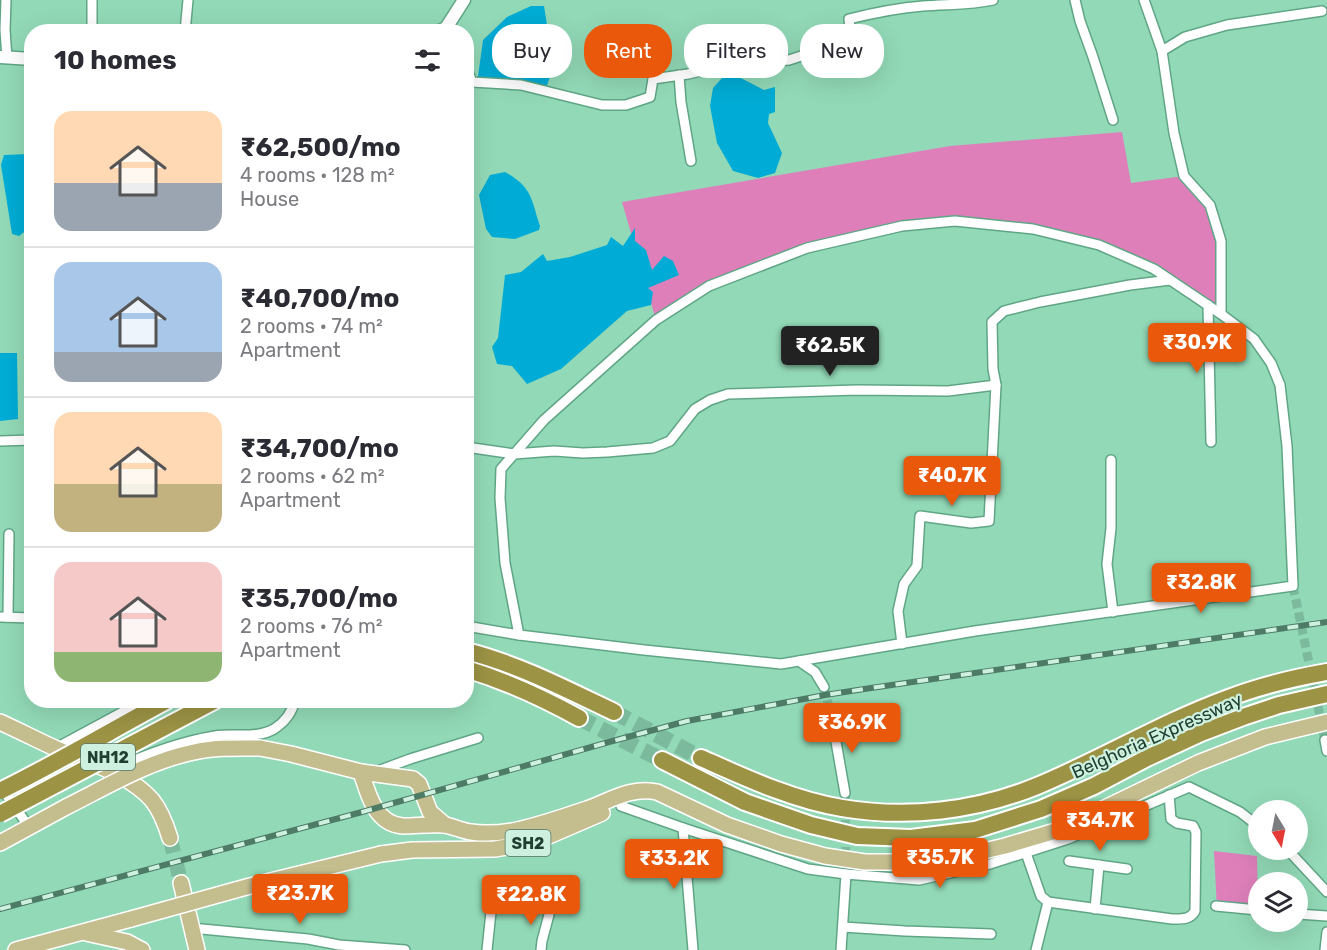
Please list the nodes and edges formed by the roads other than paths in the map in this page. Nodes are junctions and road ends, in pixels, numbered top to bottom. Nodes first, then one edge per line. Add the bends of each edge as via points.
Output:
1 (6, 0) edge
2 (92, 0) edge
3 (188, 0) edge
4 (464, 0) edge
5 (993, 0) edge
6 (1075, 0) edge
7 (1144, 0) edge
8 (961, 2) edge
9 (1322, 10) dead end
10 (92, 24) edge
11 (186, 24) edge
12 (448, 24) edge
13 (1162, 51) junction
14 (3, 57) edge
15 (24, 58) edge
16 (679, 75) junction
17 (474, 82) edge
18 (1113, 120) dead end
19 (691, 161) dead end
20 (1170, 280) junction
21 (1208, 305) junction
22 (1221, 314) junction
23 (996, 385) junction
24 (24, 440) edge
25 (0, 441) edge
26 (1211, 442) dead end
27 (474, 448) edge
28 (514, 454) junction
29 (1111, 460) dead end
30 (9, 534) dead end
31 (1113, 612) junction
32 (4, 617) edge
33 (24, 618) edge
34 (474, 627) edge
35 (519, 635) junction
36 (902, 644) junction
37 (474, 653) edge
38 (799, 661) junction
39 (474, 672) edge
40 (1327, 672) edge
41 (824, 687) tunnel mouth
42 (1327, 694) edge
43 (129, 708) edge
44 (153, 708) edge
45 (201, 708) edge
46 (293, 708) edge
47 (614, 712) tunnel mouth
48 (579, 718) tunnel mouth
49 (832, 719) tunnel mouth
50 (0, 722) edge
51 (1327, 722) edge
52 (478, 738) dead end
53 (1325, 740) dead end
54 (56, 748) junction
55 (1327, 751) edge
56 (701, 758) tunnel mouth
57 (662, 760) tunnel mouth
58 (110, 772) junction
59 (367, 772) junction
60 (0, 786) edge
61 (0, 791) edge
62 (845, 793) tunnel mouth
63 (1169, 795) junction
64 (668, 798) junction
65 (621, 806) junction
66 (592, 812) junction
67 (0, 813) edge
68 (1248, 818) edge
69 (445, 825) junction
70 (29, 827) junction
71 (683, 828) junction
72 (170, 838) tunnel mouth
73 (0, 843) edge
74 (1026, 853) junction
75 (1297, 860) edge
76 (1069, 861) dead end
77 (1099, 865) junction
78 (1127, 869) dead end
79 (846, 874) junction
80 (181, 883) tunnel mouth
81 (1327, 892) edge
82 (493, 893) dead end
83 (1047, 902) junction
84 (1216, 906) dead end
85 (551, 907) dead end
86 (1095, 909) junction
87 (1248, 909) edge
88 (1308, 915) edge
89 (1327, 916) edge
90 (843, 927) junction
91 (191, 928) junction
92 (80, 932) junction
93 (1327, 932) edge
94 (991, 934) dead end
95 (317, 946) edge
96 (16, 950) edge
97 (142, 950) edge
98 (197, 950) edge
99 (405, 950) edge
100 (488, 950) edge
101 (541, 950) edge
102 (693, 950) edge
103 (841, 950) edge
104 (1036, 950) edge
105 (1325, 950) edge

1 - 14 street
2 - 10 street
3 - 11 street
4 - 12 street
5 - 8 street
6 - 18 street
7 - 13 street
8 - 16 street via 849,19 851,37 789,60 722,66
9 - 13 street via 1227,25 1185,37
13 - 22 street via 1184,176 1210,205 1221,241
14 - 15 street
16 - 17 street via 653,79 650,97 626,105 602,105 521,85
16 - 19 street
20 - 21 street
20 - 23 street via 1004,311 992,322
20 - 28 street via 1099,244 1033,230 955,221 902,226 807,248 709,286 656,320 544,420
21 - 22 street
21 - 26 street
22 - 31 street via 1254,339 1280,385 1287,446 1293,586
23 - 28 street via 948,391 728,394 695,409 670,441 653,448
23 - 36 street via 989,521 971,523 920,516 917,566 904,584 898,611
24 - 25 street
27 - 28 street
28 - 35 street via 501,469 500,498 505,563
29 - 31 street via 1107,564
30 - 32 street
31 - 36 street
32 - 33 street
34 - 35 street
35 - 38 street via 781,664
36 - 38 street
37 - 47 highway via 547,680
38 - 41 street via 815,672
39 - 48 highway via 522,689
40 - 56 highway, Belghoria Expressway via 1272,683 1226,699 1036,786 992,801 940,811 908,814 840,808 769,786
42 - 57 highway, Belghoria Expressway via 1279,705 1201,733 1041,809 975,830 911,838 857,836 811,825 745,802
43 - 54 street
44 - 61 highway, NH12, bridge
45 - 67 highway, NH12, bridge
46 - 58 street via 272,730 188,741
49 - 62 street
50 - 54 main road
51 - 64 main road, SH2 via 1264,737 1198,763 1059,830 959,857 865,862 825,856 728,825
52 - 59 street
53 - 55 street
54 - 58 main road
58 - 72 main road via 128,780 154,802
59 - 69 main road via 413,779 430,812
59 - 69 main road via 368,796 384,819 399,825
59 - 70 main road, bridge via 260,748 196,751 146,767
60 - 70 street
63 - 68 street via 1189,787
63 - 74 street
63 - 86 street via 1171,819 1193,826 1196,832 1192,916 1172,919
64 - 65 main road, SH2
64 - 66 main road, SH2 via 641,790
65 - 66 main road, SH2
65 - 71 street
66 - 69 main road, SH2 via 490,833
66 - 92 main road, SH2, bridge via 544,838 518,845 381,854
70 - 73 main road
71 - 79 street via 808,869
71 - 102 street
74 - 79 street via 919,880
74 - 83 street via 1041,896
75 - 81 street
76 - 77 street
77 - 78 street
77 - 86 street
79 - 90 street
80 - 91 main road
82 - 100 street
83 - 86 street
83 - 104 street
84 - 87 street
85 - 101 street
88 - 89 street
90 - 94 street
90 - 103 street
91 - 95 street
91 - 98 main road
92 - 96 main road
92 - 97 main road via 127,942
93 - 105 street
95 - 99 street

